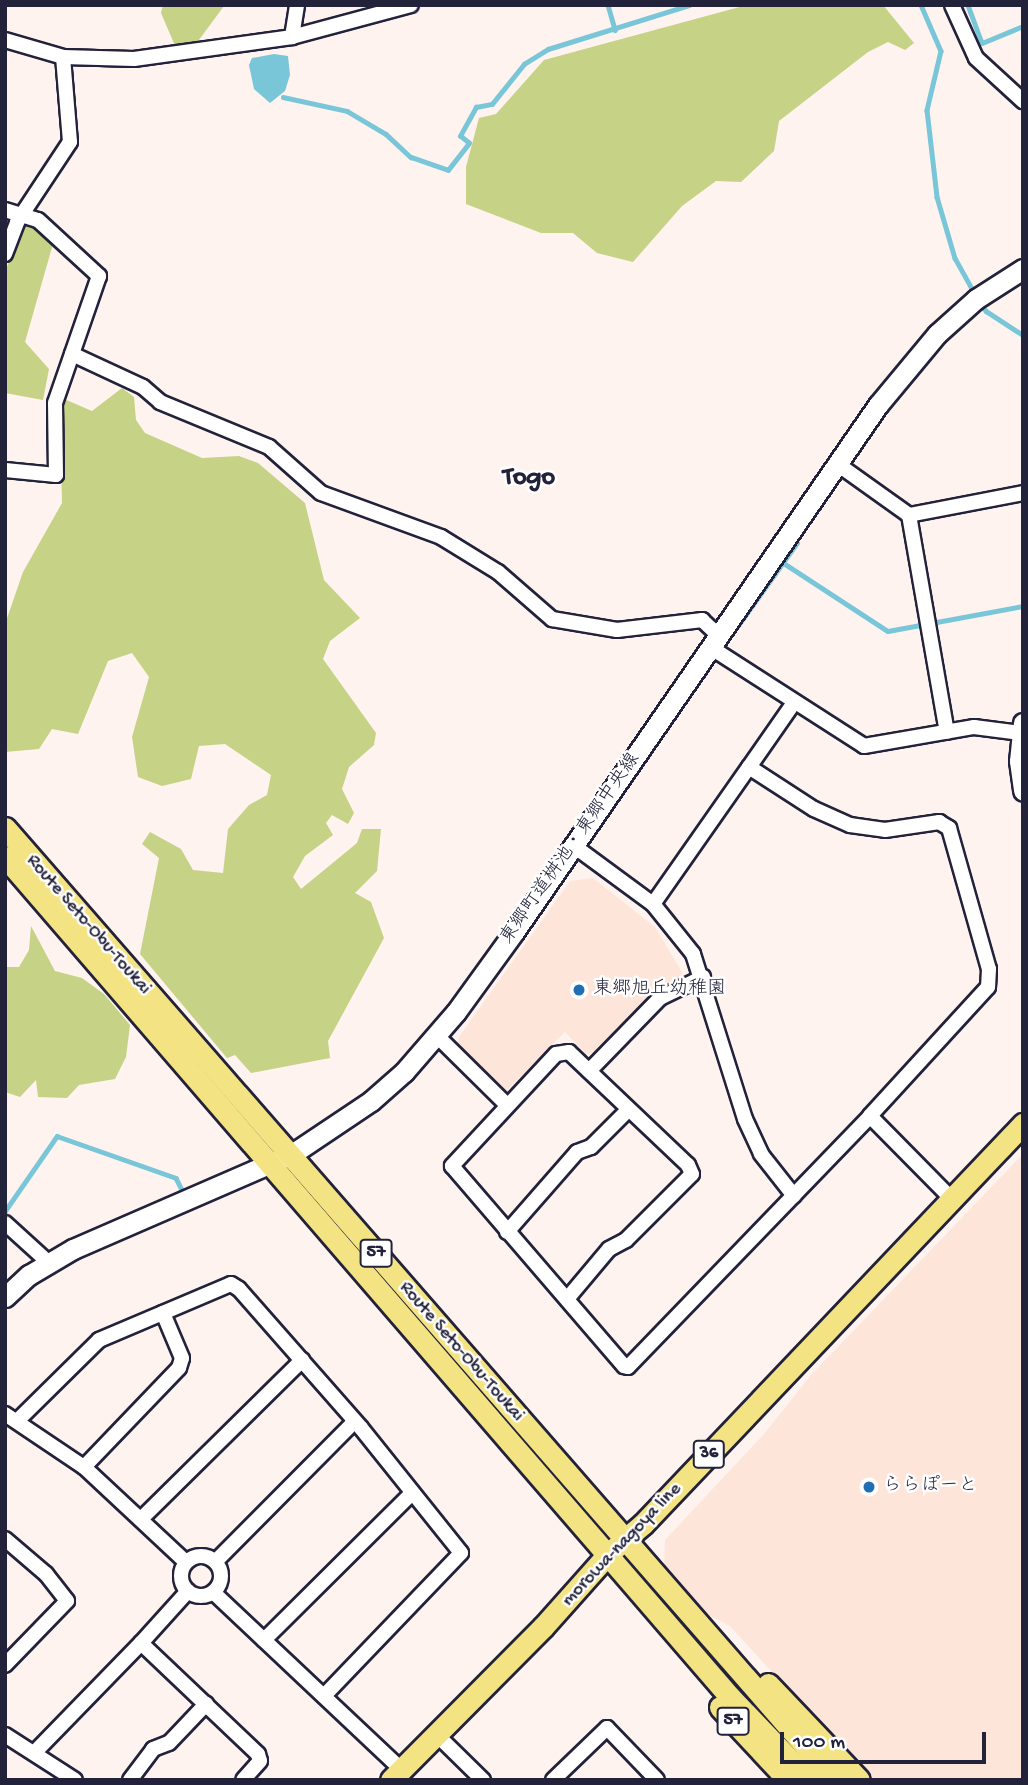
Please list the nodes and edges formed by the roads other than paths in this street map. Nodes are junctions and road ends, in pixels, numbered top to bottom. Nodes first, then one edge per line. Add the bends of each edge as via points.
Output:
1 (298, 5) edge
2 (411, 5) edge
3 (953, 6) edge
4 (292, 37) junction
5 (5, 40) edge
6 (63, 57) junction
7 (1023, 101) edge
8 (5, 210) edge
9 (23, 212) junction
10 (5, 254) edge
11 (1023, 269) edge
12 (72, 354) junction
13 (836, 463) junction
14 (5, 470) edge
15 (1023, 492) edge
16 (909, 515) junction
17 (714, 641) junction
18 (793, 704) junction
19 (1022, 728) edge
20 (947, 732) junction
21 (749, 767) junction
22 (1023, 791) edge
23 (5, 828) edge
24 (574, 846) junction
25 (5, 857) edge
26 (653, 904) junction
27 (703, 977) junction
28 (436, 1035) junction
29 (589, 1071) junction
30 (506, 1104) junction
31 (628, 1110) junction
32 (870, 1116) junction
33 (1023, 1125) edge
34 (283, 1158) junction
35 (794, 1196) junction
36 (951, 1198) junction
37 (5, 1223) edge
38 (507, 1231) junction
39 (48, 1262) junction
40 (5, 1297) edge
41 (567, 1299) junction
42 (163, 1312) junction
43 (302, 1360) junction
44 (11, 1417) edge
45 (355, 1422) junction
46 (85, 1467) junction
47 (412, 1493) junction
48 (142, 1518) junction
49 (8, 1546) edge
50 (617, 1546) junction
51 (216, 1561) junction
52 (186, 1562) junction
53 (188, 1591) junction
54 (214, 1592) junction
55 (708, 1635) junction
56 (264, 1640) junction
57 (141, 1643) junction
58 (695, 1654) junction
59 (5, 1665) edge
60 (324, 1696) junction
61 (206, 1704) junction
62 (436, 1734) junction
63 (5, 1735) edge
64 (36, 1751) junction
65 (396, 1774) edge
66 (75, 1780) edge
67 (130, 1780) edge
68 (243, 1780) edge
69 (484, 1780) edge
70 (553, 1780) edge
71 (657, 1780) edge
72 (788, 1780) edge
73 (809, 1780) edge
74 (835, 1780) edge
75 (859, 1780) edge

1 - 4 street
2 - 4 street
3 - 7 street via 976,58
4 - 6 street via 134,59
5 - 6 street
6 - 9 street via 70,142
8 - 9 street
9 - 10 street
9 - 12 street via 51,230 99,276
11 - 13 street, 東郷町道桝池・東郷中央線 via 976,299 937,334
12 - 14 street via 53,415 56,474
12 - 17 street via 143,387 160,401 269,447 321,493 441,537 498,572 552,619 617,630 702,620
13 - 16 street
13 - 17 street, 東郷町道桝池・東郷中央線
15 - 16 street
16 - 20 street
17 - 18 street
17 - 24 street, 東郷町道桝池・東郷中央線
18 - 20 street via 864,746
18 - 21 street
19 - 20 street via 974,727
19 - 22 street
21 - 26 street
21 - 32 street via 814,809 850,825 885,830 939,822 949,828 989,968 988,987
23 - 34 main road, Route Seto-Obu-Toukai / 57
24 - 26 street
24 - 28 street, 東郷町道桝池・東郷中央線
25 - 34 main road, Route Seto-Obu-Toukai / 57 via 125,999
26 - 27 street via 685,941
27 - 29 street via 660,998
27 - 35 street via 745,1119 761,1154
28 - 30 street
28 - 34 street, 東郷町道桝池・東郷中央線 via 371,1101
29 - 30 street via 561,1051
29 - 31 street
30 - 38 street via 452,1166
31 - 38 street via 591,1147 577,1152
31 - 41 street via 688,1165 692,1174 626,1240 609,1249
32 - 35 street
32 - 36 street
33 - 36 main road, morowa-nagoya line / 36
34 - 39 street, 東郷町道桝池・東郷中央線
34 - 50 main road, Route Seto-Obu-Toukai / 57
35 - 41 street via 631,1366 624,1366
36 - 50 main road, morowa-nagoya line / 36 via 873,1285
37 - 39 street
38 - 41 street
39 - 40 street, 東郷町道桝池・東郷中央線
42 - 43 street via 235,1286
42 - 44 street via 99,1340
42 - 46 street via 182,1358 180,1368
43 - 45 street
43 - 48 street
44 - 46 street
45 - 47 street
45 - 51 street
46 - 48 street
47 - 56 street
47 - 60 street via 460,1548 459,1559
48 - 52 street
49 - 59 street via 46,1574 67,1601
50 - 55 main road, Route Seto-Obu-Toukai / 57
50 - 58 main road, Route Seto-Obu-Toukai / 57
50 - 62 main road, morowa-nagoya line / 36
51 - 52 street via 204,1555
51 - 54 street via 222,1574
52 - 53 street via 181,1580
53 - 54 street via 200,1596
53 - 57 street
54 - 56 street
55 - 74 main road, Route Seto-Obu-Toukai / 57
55 - 75 main road, 57 via 733,1647
56 - 60 street
57 - 61 street
57 - 64 street
58 - 72 main road, 57 via 699,1682
58 - 73 main road, Route Seto-Obu-Toukai / 57
60 - 65 street
61 - 67 street via 169,1743 153,1749
61 - 68 street via 258,1754 260,1761
62 - 65 main road, morowa-nagoya line / 36
62 - 69 street
63 - 64 street
64 - 66 street
70 - 71 street via 607,1728

